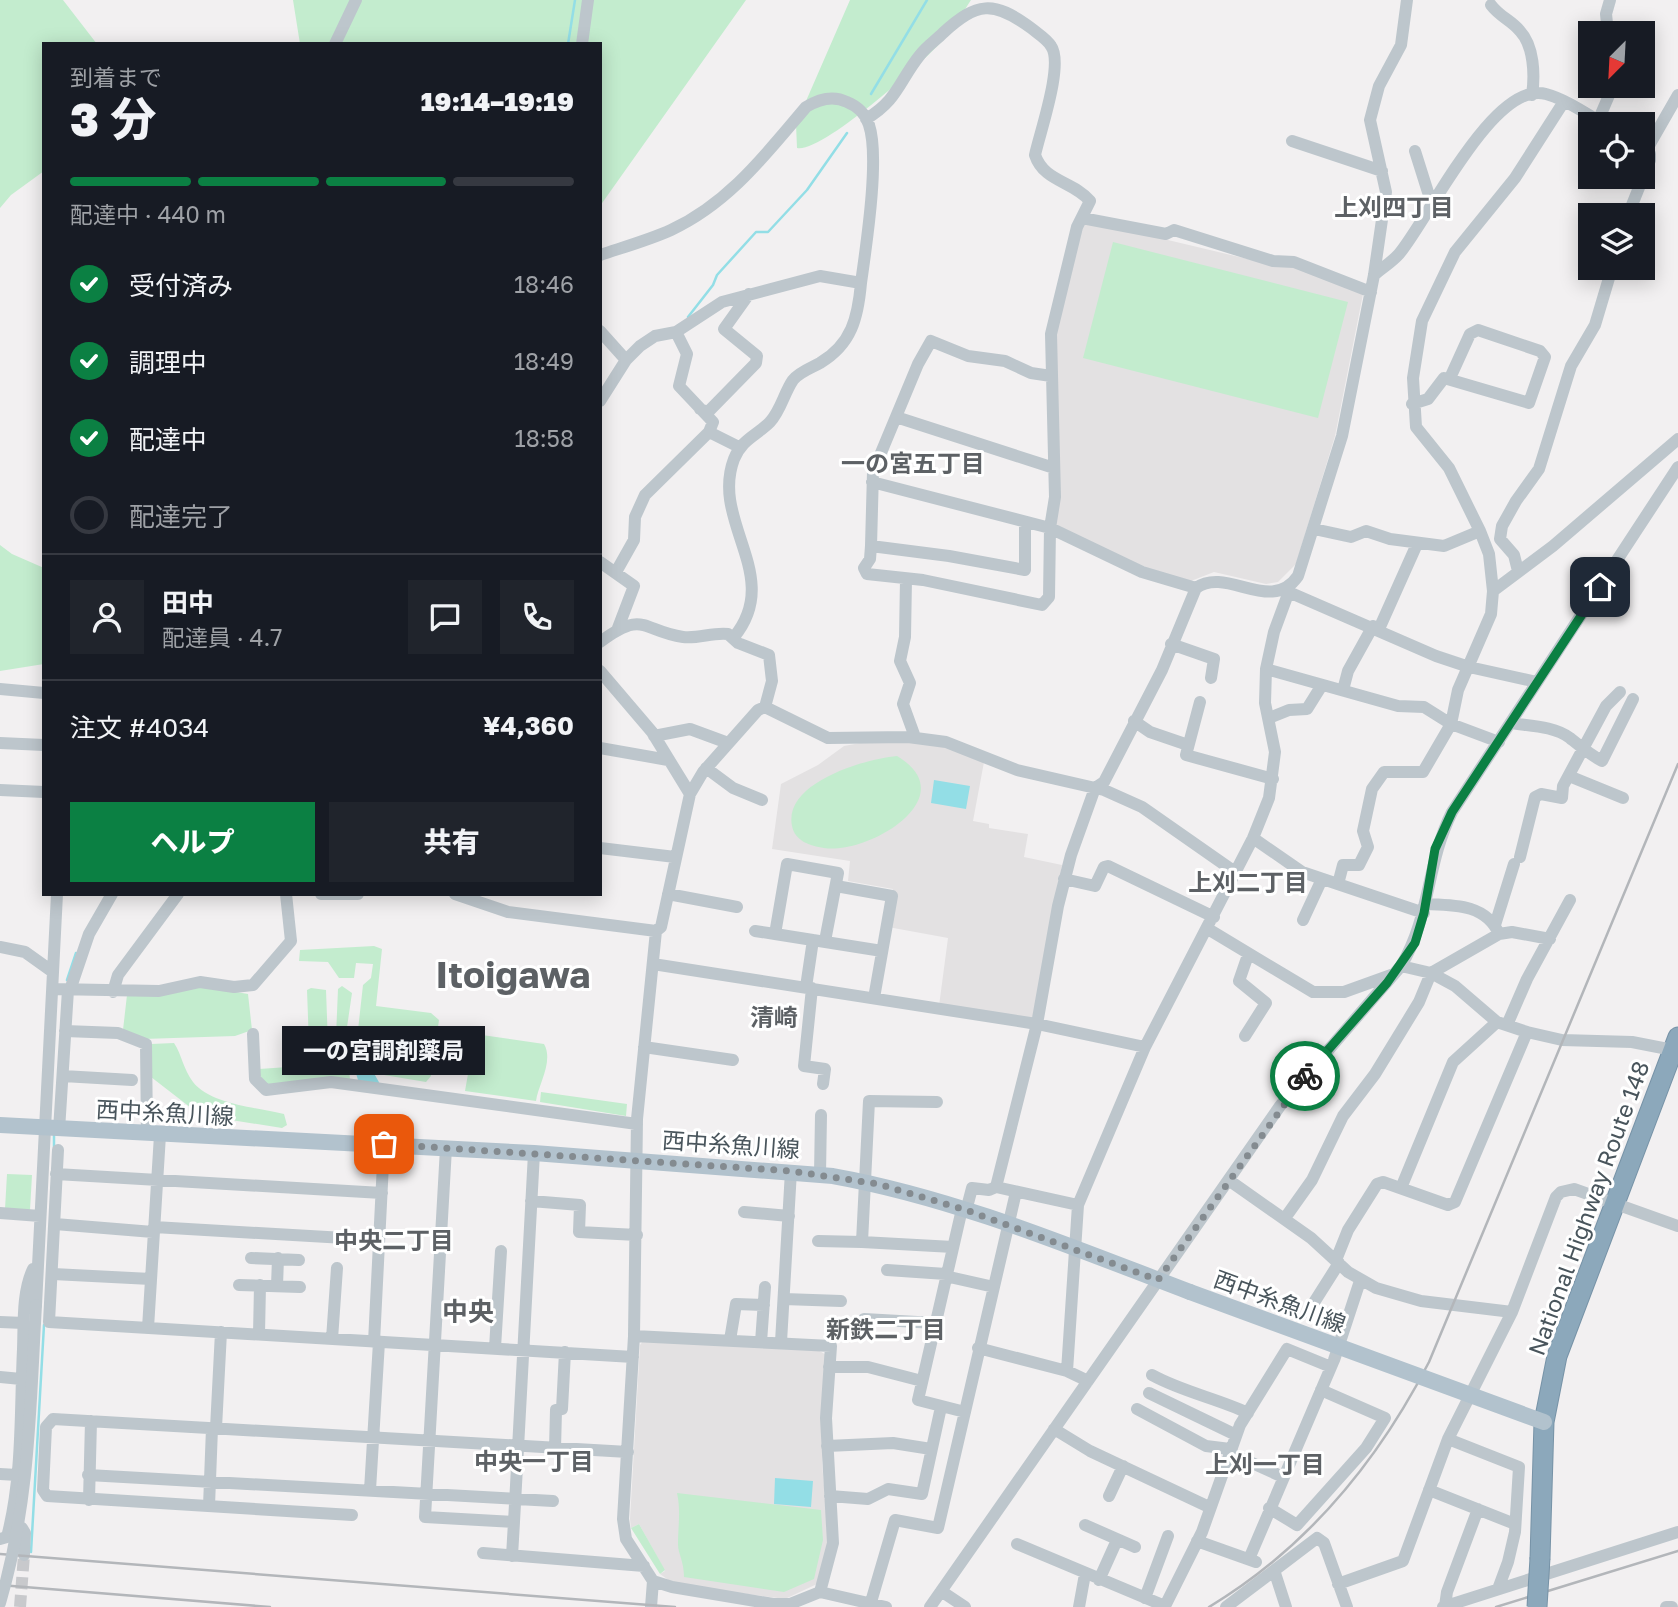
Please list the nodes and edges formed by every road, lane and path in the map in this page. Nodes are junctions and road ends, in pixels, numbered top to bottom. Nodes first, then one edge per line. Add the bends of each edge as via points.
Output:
1 (356, 0) edge
2 (588, 0) edge
3 (1407, 0) edge
4 (1610, 0) edge
5 (1491, 5) dead end
6 (1607, 21) edge
7 (336, 42) edge
8 (582, 42) edge
9 (1532, 95) junction
10 (1678, 95) edge
11 (1563, 103) junction
12 (1580, 112) edge
13 (866, 119) junction
14 (1655, 132) edge
15 (1292, 141) dead end
16 (1415, 151) dead end
17 (1382, 171) junction
18 (1432, 205) junction
19 (1082, 218) junction
20 (602, 254) edge
21 (1374, 275) junction
22 (1608, 280) edge
23 (861, 283) junction
24 (1371, 292) junction
25 (749, 294) junction
26 (676, 332) junction
27 (602, 333) edge
28 (626, 360) junction
29 (1051, 376) junction
30 (1450, 378) junction
31 (602, 398) edge
32 (1412, 404) junction
33 (699, 409) junction
34 (896, 417) junction
35 (709, 432) junction
36 (1678, 439) edge
37 (739, 447) junction
38 (1678, 467) edge
39 (1054, 468) junction
40 (872, 482) junction
41 (1024, 522) junction
42 (1050, 528) junction
43 (1314, 529) junction
44 (1480, 531) junction
45 (1500, 539) junction
46 (1417, 544) junction
47 (871, 546) junction
48 (1489, 554) junction
49 (602, 563) edge
50 (1518, 571) junction
51 (616, 572) junction
52 (906, 579) junction
53 (1196, 588) junction
54 (1493, 591) junction
55 (1286, 592) junction
56 (618, 628) junction
57 (1376, 628) junction
58 (734, 637) junction
59 (602, 640) edge
60 (1171, 644) junction
61 (1469, 667) junction
62 (1266, 670) junction
63 (602, 673) edge
64 (1211, 678) dead end
65 (1537, 682) junction
66 (1322, 685) junction
67 (0, 689) edge
68 (1343, 690) junction
69 (1620, 692) dead end
70 (42, 693) edge
71 (1633, 699) dead end
72 (1200, 702) dead end
73 (765, 707) junction
74 (1269, 718) junction
75 (1134, 721) junction
76 (1511, 723) junction
77 (1451, 724) junction
78 (654, 736) junction
79 (915, 737) junction
80 (1499, 742) junction
81 (0, 743) edge
82 (728, 743) junction
83 (42, 745) edge
84 (1188, 745) junction
85 (602, 748) edge
86 (1582, 751) junction
87 (668, 760) junction
88 (706, 768) junction
89 (1569, 776) junction
90 (1273, 779) junction
91 (1095, 788) junction
92 (0, 790) edge
93 (42, 792) edge
94 (690, 794) junction
95 (1623, 798) dead end
96 (762, 800) dead end
97 (1253, 838) junction
98 (602, 848) edge
99 (675, 857) junction
100 (1235, 872) junction
101 (1065, 879) junction
102 (1322, 879) junction
103 (1338, 884) junction
104 (836, 887) junction
105 (668, 894) junction
106 (57, 896) edge
107 (112, 896) edge
108 (177, 896) edge
109 (286, 896) edge
110 (461, 896) edge
111 (1570, 900) dead end
112 (737, 907) dead end
113 (1425, 908) junction
114 (1303, 920) dead end
115 (1211, 923) junction
116 (1497, 929) junction
117 (656, 931) junction
118 (755, 931) dead end
119 (775, 934) junction
120 (1550, 939) junction
121 (819, 941) junction
122 (0, 947) edge
123 (882, 951) junction
124 (1248, 955) junction
125 (653, 964) junction
126 (1398, 970) junction
127 (53, 972) junction
128 (1431, 973) junction
129 (809, 988) junction
130 (53, 989) junction
131 (69, 990) junction
132 (113, 992) junction
133 (874, 998) junction
134 (1502, 1023) junction
135 (1037, 1024) junction
136 (65, 1031) junction
137 (1527, 1032) junction
138 (253, 1034) dead end
139 (1245, 1036) dead end
140 (1675, 1043) edge
141 (644, 1047) junction
142 (1145, 1047) junction
143 (733, 1060) dead end
144 (63, 1076) junction
145 (132, 1080) dead end
146 (823, 1084) dead end
147 (937, 1102) dead end
148 (821, 1115) dead end
149 (637, 1124) junction
150 (0, 1125) edge
151 (52, 1129) junction
152 (153, 1135) junction
153 (384, 1144) junction
154 (446, 1148) junction
155 (58, 1150) dead end
156 (534, 1153) junction
157 (638, 1160) junction
158 (791, 1171) junction
159 (56, 1174) junction
160 (820, 1174) junction
161 (156, 1181) junction
162 (1230, 1181) junction
163 (866, 1182) junction
164 (996, 1187) junction
165 (1401, 1188) junction
166 (1016, 1192) junction
167 (382, 1193) junction
168 (531, 1201) junction
169 (1614, 1204) junction
170 (1078, 1205) junction
171 (964, 1210) junction
172 (744, 1212) dead end
173 (0, 1213) edge
174 (40, 1216) junction
175 (789, 1216) junction
176 (1285, 1218) junction
177 (55, 1224) junction
178 (1010, 1225) junction
179 (1678, 1226) edge
180 (154, 1229) junction
181 (636, 1235) junction
182 (379, 1240) junction
183 (818, 1241) dead end
184 (862, 1242) junction
185 (953, 1247) junction
186 (1074, 1249) junction
187 (502, 1251) dead end
188 (251, 1258) dead end
189 (278, 1258) junction
190 (37, 1259) junction
191 (299, 1259) dead end
192 (1338, 1262) junction
193 (337, 1268) dead end
194 (887, 1270) dead end
195 (53, 1274) junction
196 (946, 1275) junction
197 (151, 1279) junction
198 (1158, 1280) junction
199 (1360, 1281) junction
200 (239, 1285) dead end
201 (260, 1285) junction
202 (277, 1286) junction
203 (300, 1287) dead end
204 (765, 1287) dead end
205 (994, 1287) junction
206 (784, 1299) junction
207 (841, 1301) dead end
208 (764, 1305) junction
209 (1308, 1312) dead end
210 (1512, 1312) junction
211 (864, 1319) dead end
212 (0, 1322) edge
213 (935, 1323) junction
214 (24, 1324) junction
215 (148, 1328) junction
216 (221, 1332) junction
217 (259, 1335) junction
218 (634, 1336) junction
219 (332, 1339) junction
220 (730, 1340) junction
221 (376, 1342) junction
222 (761, 1342) junction
223 (782, 1342) junction
224 (435, 1344) junction
225 (495, 1348) junction
226 (978, 1348) junction
227 (523, 1349) junction
228 (565, 1352) junction
229 (633, 1357) junction
230 (829, 1367) junction
231 (1331, 1367) junction
232 (1067, 1371) junction
233 (1152, 1375) dead end
234 (0, 1377) edge
235 (21, 1379) junction
236 (922, 1381) junction
237 (1088, 1381) junction
238 (1321, 1390) junction
239 (1149, 1393) dead end
240 (941, 1407) junction
241 (1136, 1409) dead end
242 (965, 1412) junction
243 (1248, 1413) junction
244 (91, 1421) junction
245 (1544, 1422) junction
246 (214, 1428) junction
247 (1054, 1429) junction
248 (1236, 1434) junction
249 (373, 1438) junction
250 (1448, 1439) junction
251 (430, 1442) junction
252 (827, 1446) junction
253 (519, 1448) junction
254 (555, 1449) junction
255 (931, 1449) junction
256 (1229, 1451) junction
257 (628, 1452) junction
258 (1122, 1466) junction
259 (0, 1474) edge
260 (88, 1475) junction
261 (1283, 1477) junction
262 (17, 1478) junction
263 (44, 1479) junction
264 (211, 1482) junction
265 (321, 1488) junction
266 (370, 1490) junction
267 (1429, 1490) junction
268 (426, 1494) junction
269 (830, 1496) junction
270 (1110, 1496) dead end
271 (515, 1499) junction
272 (89, 1500) junction
273 (553, 1501) dead end
274 (209, 1506) junction
275 (1209, 1507) junction
276 (1269, 1508) junction
277 (1478, 1509) junction
278 (320, 1512) junction
279 (352, 1515) dead end
280 (514, 1522) junction
281 (1515, 1524) junction
282 (1085, 1525) dead end
283 (10, 1526) junction
284 (1678, 1532) edge
285 (1168, 1536) dead end
286 (0, 1539) edge
287 (1117, 1540) junction
288 (1197, 1541) junction
289 (1017, 1544) dead end
290 (1135, 1547) dead end
291 (483, 1553) dead end
292 (24, 1555) tunnel mouth
293 (512, 1556) junction
294 (644, 1566) junction
295 (1275, 1573) junction
296 (1086, 1574) junction
297 (1099, 1580) junction
298 (653, 1581) junction
299 (1338, 1584) junction
300 (1498, 1588) junction
301 (941, 1591) junction
302 (820, 1592) junction
303 (1145, 1598) junction
304 (870, 1602) junction
305 (0, 1603) edge
306 (651, 1607) edge
307 (886, 1607) edge
308 (930, 1607) edge
309 (965, 1607) edge
310 (1079, 1607) edge
311 (1226, 1607) edge
312 (1286, 1607) edge
313 (1346, 1607) edge
314 (1444, 1607) edge
315 (1537, 1607) edge
316 (1666, 1607) edge
317 (1672, 1607) edge

1 - 7 street
2 - 8 street
3 - 17 street via 1401,45 1379,86 1370,120
4 - 6 street
5 - 9 street via 1528,42 1535,76
9 - 11 street via 1545,93
9 - 18 street via 1518,98 1499,112
10 - 14 street
11 - 12 street
11 - 32 street via 1515,178 1455,252 1432,296 1422,321
13 - 19 street via 885,108 920,55 966,12 985,7 998,10 1051,45 1056,69 1035,155 1048,176 1088,198
13 - 20 street via 844,100 818,100 806,107 754,169 713,205 671,230
13 - 23 street via 872,142
15 - 17 street
16 - 18 street
17 - 21 street via 1385,205
18 - 21 street via 1398,256
19 - 24 street via 1166,234 1174,230 1273,261 1294,262
19 - 29 street via 1051,334
21 - 24 street
22 - 45 street via 1595,325 1572,366 1539,469 1502,526
23 - 25 street via 820,276
23 - 37 street via 858,315 840,348 798,375 769,422
24 - 43 street via 1342,436
25 - 26 street via 722,302
25 - 33 street via 724,330 757,356 756,363 708,412
26 - 28 street via 655,336
26 - 33 street via 687,354 679,387
27 - 28 street
28 - 31 street
29 - 34 street via 1005,361 968,356 931,341
29 - 39 street
30 - 30 street via 1528,403 1545,358 1540,351 1478,330 1470,334
30 - 32 street via 1438,380 1428,399
32 - 44 street via 1416,427 1449,468
33 - 35 street via 713,422
34 - 39 street
34 - 40 street
35 - 37 street
35 - 51 street via 645,495 635,517 634,540
36 - 50 street
37 - 58 street via 731,469 731,507 753,586 749,611
38 - 65 street
39 - 42 street
40 - 41 street
40 - 47 street
41 - 42 street
41 - 47 street via 1025,570
42 - 52 street via 1049,597 1042,605
42 - 53 street via 1142,572
43 - 46 street via 1351,537 1366,531
43 - 55 street via 1298,576
44 - 46 street via 1444,546
44 - 48 street
45 - 48 street
45 - 50 street via 1514,555
46 - 57 street
47 - 52 street via 864,568 867,574
48 - 54 street
49 - 51 street
50 - 54 street
51 - 56 street via 634,586
52 - 79 street via 900,661 910,683 903,704
53 - 55 street via 1206,582
53 - 60 street
54 - 61 street via 1491,614
55 - 57 street
55 - 62 street
56 - 58 street via 645,623 683,637
56 - 59 street
57 - 61 street
57 - 68 street via 1348,671
58 - 73 street via 738,643 769,655 772,681
60 - 64 street via 1214,659
60 - 75 street
61 - 65 street
61 - 77 street via 1458,690
62 - 66 street
62 - 74 street
63 - 78 street
65 - 76 street
66 - 68 street
66 - 74 street via 1307,709
67 - 70 street
68 - 77 street via 1398,706 1424,707
69 - 86 street via 1606,706
71 - 86 street via 1602,761
72 - 84 street
73 - 79 street via 828,738
73 - 82 street
74 - 90 street via 1275,752
75 - 84 street via 1150,732
75 - 91 street via 1104,782
76 - 80 street
76 - 86 street via 1549,729 1569,737
77 - 80 street
77 - 103 street via 1423,772 1388,771 1372,789 1363,831 1368,847 1359,866 1343,865
78 - 82 street via 690,729
78 - 87 street
79 - 91 street via 960,746 1017,770
80 - 113 street via 1441,835
81 - 83 street
82 - 88 street
84 - 90 street via 1186,755
85 - 87 street
86 - 89 street
87 - 94 street
88 - 94 street
88 - 96 street via 733,788
89 - 95 street
89 - 116 street via 1562,798 1535,797
90 - 97 street
91 - 100 street via 1142,807
91 - 101 street
92 - 93 street
94 - 99 street
97 - 100 street
97 - 102 street via 1302,872
98 - 99 street
99 - 105 street
100 - 115 street
101 - 115 street via 1095,886 1108,866
101 - 135 street
102 - 103 street
102 - 114 street
103 - 113 street
104 - 119 street via 838,873 787,864
104 - 121 street
104 - 123 street via 892,897
105 - 112 street
105 - 117 street via 661,927
106 - 127 street
107 - 131 street via 89,934
108 - 132 street via 118,975
109 - 132 street via 292,941 253,985 200,982 159,991
110 - 117 street via 508,912
111 - 120 street
113 - 116 street via 1468,907
113 - 126 street via 1415,943
115 - 124 street
115 - 142 street
116 - 120 street
116 - 128 street
117 - 125 street
118 - 119 street
119 - 121 street
120 - 134 street
121 - 123 street
121 - 129 street
122 - 127 street via 25,952
123 - 133 street
124 - 126 street via 1313,992 1344,992
124 - 139 street via 1239,981 1266,1003
125 - 129 street
125 - 141 street
126 - 128 street
126 - 162 street via 1288,1097
127 - 130 street
128 - 134 street
128 - 176 street via 1419,1002 1343,1116 1312,1180
129 - 133 street
129 - 146 street via 804,1066 825,1069
130 - 131 street
130 - 151 street
131 - 132 street
131 - 136 street
133 - 135 street
134 - 137 street
134 - 165 street via 1453,1062
135 - 142 street
135 - 164 street
136 - 144 street
136 - 152 street via 118,1033 146,1044
137 - 140 street via 1562,1040
137 - 165 street via 1455,1202 1448,1205
138 - 149 street via 255,1079 265,1090 331,1082
140 - 169 highway, National Highway Route 148
141 - 143 street
141 - 149 street
142 - 170 street
144 - 145 street
144 - 151 street
147 - 163 street via 869,1101
148 - 160 street
149 - 157 street
150 - 151 main road, 西中糸魚川線
151 - 152 main road, 西中糸魚川線
151 - 174 street
152 - 153 main road, 西中糸魚川線
152 - 161 street
153 - 154 main road, 西中糸魚川線
153 - 167 street
154 - 156 main road, 西中糸魚川線
154 - 224 street
155 - 159 street
156 - 157 main road, 西中糸魚川線
156 - 168 street
157 - 158 main road, 西中糸魚川線
157 - 181 street
158 - 160 main road, 西中糸魚川線
158 - 175 street
159 - 161 street
159 - 177 street
160 - 163 main road, 西中糸魚川線
161 - 167 street
161 - 180 street
162 - 176 street
162 - 198 street
163 - 171 main road, 西中糸魚川線
163 - 184 street
164 - 166 street
164 - 171 street via 972,1188
165 - 192 street via 1383,1182 1372,1188 1348,1230
166 - 170 street
166 - 178 street
167 - 182 street
168 - 181 street via 580,1205 579,1232
168 - 227 street
169 - 179 street
169 - 210 street via 1574,1189 1561,1192
169 - 245 highway, National Highway Route 148 via 1557,1356
170 - 186 street
171 - 178 main road, 西中糸魚川線
171 - 185 street
172 - 175 street
173 - 174 street
174 - 190 street
175 - 206 street
176 - 192 street
177 - 180 street
177 - 195 street
178 - 186 main road, 西中糸魚川線
178 - 205 street
180 - 182 street
180 - 197 street
181 - 218 street
182 - 221 street
183 - 184 street
184 - 185 street
185 - 196 street
186 - 198 main road, 西中糸魚川線
186 - 232 street
187 - 225 street
188 - 189 street
189 - 191 street
189 - 202 street
190 - 214 street via 27,1288
190 - 305 street, bridge via 25,1495
192 - 199 street
192 - 209 street
193 - 219 street
194 - 196 street
195 - 197 street
195 - 215 street via 49,1322
196 - 205 street
196 - 213 street
197 - 215 street
198 - 237 street
198 - 245 main road, 西中糸魚川線, bridge
199 - 210 street via 1421,1301
199 - 231 street
200 - 201 street
201 - 202 street
201 - 217 street
202 - 203 street
204 - 208 street
205 - 226 street
206 - 207 street
206 - 223 street
208 - 220 street via 736,1304
208 - 222 street
210 - 250 street
211 - 213 street
212 - 214 street
213 - 236 street
214 - 235 street
215 - 216 street
216 - 217 street
216 - 246 street
217 - 219 street
218 - 220 street
218 - 229 street
219 - 221 street
220 - 222 street
221 - 224 street
221 - 249 street
222 - 223 street
223 - 230 street via 831,1346
224 - 225 street
224 - 251 street
225 - 227 street
226 - 232 street
226 - 242 street
227 - 228 street
227 - 253 street
228 - 229 street
228 - 254 street
229 - 257 street
230 - 236 street via 868,1367
230 - 252 street
231 - 238 street
231 - 243 street via 1287,1349
232 - 237 street
233 - 243 street
234 - 235 street
235 - 262 street
236 - 240 street via 919,1402
237 - 247 street
238 - 261 street
238 - 276 street via 1385,1418 1366,1448 1297,1525
239 - 248 street
240 - 242 street
240 - 255 street
241 - 256 street via 1206,1446
242 - 304 street via 938,1528 895,1520
243 - 248 street
244 - 246 street
244 - 260 street
244 - 263 street via 52,1419
245 - 315 highway, National Highway Route 148, bridge
246 - 249 street
246 - 264 street
247 - 258 street
247 - 301 street
248 - 256 street
249 - 251 street
249 - 266 street
250 - 267 street
250 - 281 street via 1519,1467
251 - 253 street
251 - 268 street
252 - 255 street via 893,1443
252 - 269 street
253 - 254 street
253 - 271 street
254 - 257 street
255 - 269 street via 919,1496 888,1489 868,1499
256 - 261 street
256 - 275 street
257 - 294 street via 624,1532
258 - 270 street
258 - 275 street
259 - 262 street
260 - 264 street
260 - 272 street
261 - 276 street
262 - 263 street
262 - 283 street
263 - 272 street via 47,1496
264 - 265 street
264 - 274 street
265 - 266 street
265 - 278 street
266 - 268 street
267 - 277 street
267 - 299 street via 1403,1561
268 - 271 street
268 - 280 street via 425,1517
269 - 302 street via 833,1543
271 - 273 street
271 - 280 street
272 - 274 street
274 - 278 street
275 - 288 street
276 - 288 street via 1252,1560
277 - 281 street
277 - 314 street
278 - 279 street
280 - 293 street
281 - 300 street
282 - 287 street
283 - 286 street via 7,1537
283 - 292 street via 22,1528 25,1534
284 - 300 street
285 - 303 street
287 - 290 street
287 - 297 street
288 - 303 street via 1165,1606
289 - 296 street
291 - 293 street
293 - 294 street
294 - 298 street
295 - 299 street via 1317,1538 1324,1543
295 - 311 street
295 - 312 street
296 - 297 street
296 - 310 street
297 - 303 street
298 - 302 street via 773,1604 790,1604
298 - 306 street
299 - 313 street
300 - 314 street
301 - 308 street
301 - 309 street
302 - 304 street
304 - 307 street
316 - 317 street

